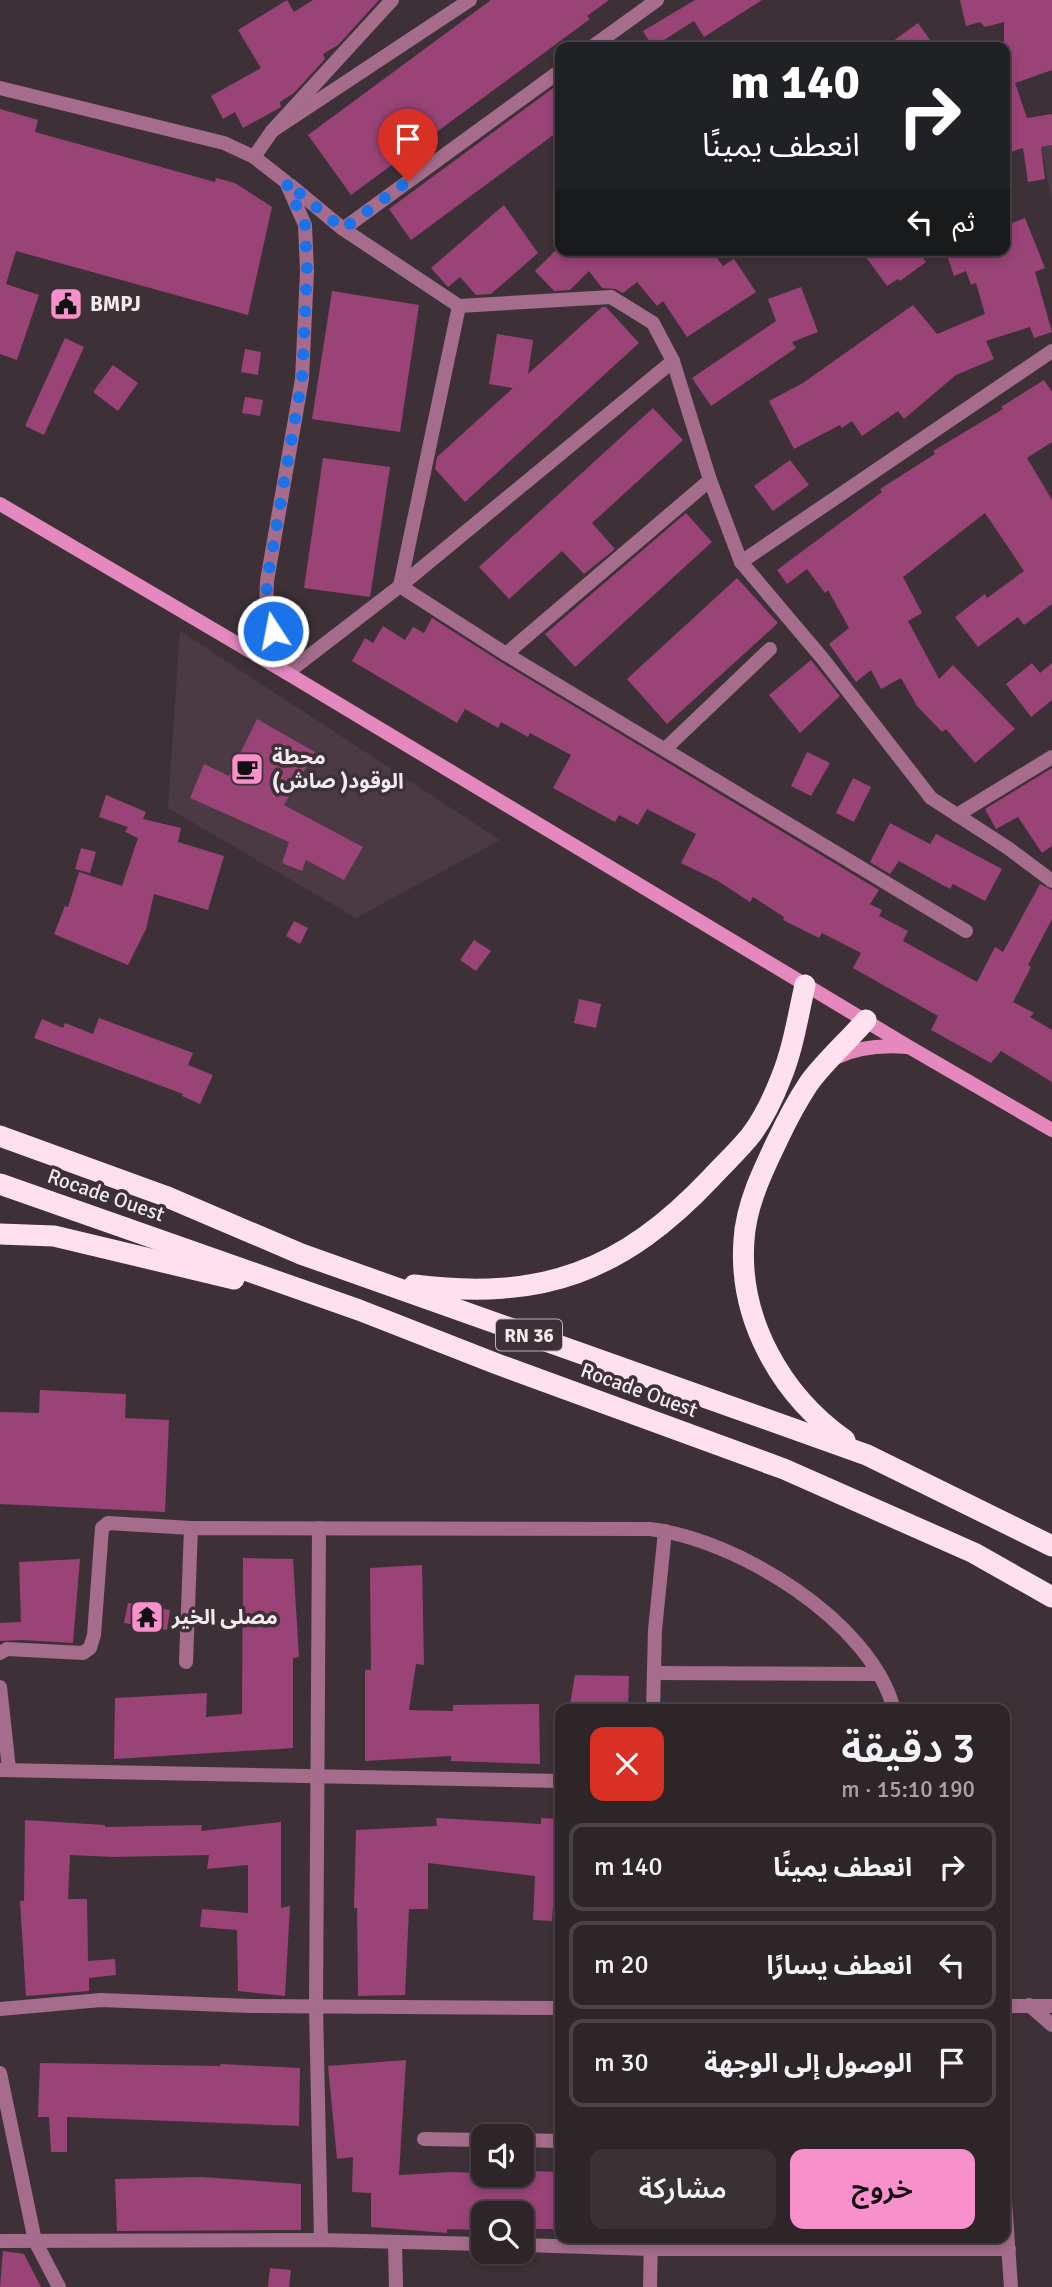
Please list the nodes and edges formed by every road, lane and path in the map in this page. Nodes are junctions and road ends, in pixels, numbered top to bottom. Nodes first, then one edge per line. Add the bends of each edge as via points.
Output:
1 (392, 0) edge
2 (470, 0) edge
3 (657, 0) edge
4 (599, 42) edge
5 (555, 75) edge
6 (0, 88) edge
7 (272, 131) junction
8 (254, 157) junction
9 (286, 182) junction
10 (343, 229) junction
11 (459, 306) junction
12 (1052, 351) edge
13 (673, 361) junction
14 (710, 480) junction
15 (0, 504) edge
16 (741, 562) junction
17 (400, 586) junction
18 (770, 649) dead end
19 (506, 654) junction
20 (287, 673) junction
21 (665, 749) junction
22 (1052, 757) edge
23 (957, 815) junction
24 (1052, 881) edge
25 (966, 931) dead end
26 (805, 985) junction
27 (866, 1020) junction
28 (909, 1047) junction
29 (831, 1060) junction
30 (1052, 1130) edge
31 (0, 1136) edge
32 (0, 1184) edge
33 (0, 1234) edge
34 (375, 1280) junction
35 (337, 1303) junction
36 (867, 1455) junction
37 (191, 1528) junction
38 (319, 1528) junction
39 (665, 1531) junction
40 (1052, 1545) edge
41 (1052, 1597) edge
42 (0, 1653) edge
43 (186, 1662) dead end
44 (654, 1673) junction
45 (879, 1674) junction
46 (0, 1687) edge
47 (653, 1704) edge
48 (892, 1704) edge
49 (4, 1769) edge
50 (318, 1777) junction
51 (555, 1780) edge
52 (1030, 2005) junction
53 (1010, 2006) edge
54 (1052, 2006) edge
55 (316, 2007) junction
56 (555, 2008) edge
57 (0, 2009) edge
58 (1052, 2025) edge
59 (0, 2073) edge
60 (424, 2139) dead end
61 (471, 2140) edge
62 (534, 2140) edge
63 (555, 2141) edge
64 (321, 2240) junction
65 (0, 2241) edge
66 (35, 2241) junction
67 (395, 2242) junction
68 (1009, 2243) edge
69 (471, 2244) edge
70 (651, 2244) edge
71 (534, 2245) edge
72 (1009, 2249) junction
73 (59, 2287) edge
74 (396, 2287) edge
75 (650, 2287) edge
76 (1011, 2287) edge

1 - 7 street
2 - 7 street
3 - 4 street
5 - 10 street
6 - 8 street via 224,143
7 - 8 street
8 - 9 street
9 - 10 street
9 - 20 street via 305,225 302,379 266,609
10 - 11 street
11 - 13 street via 611,297 653,323
11 - 17 street
12 - 16 street
13 - 14 street
13 - 17 street
14 - 16 street
14 - 19 street
15 - 20 main road
16 - 23 street via 932,798
17 - 19 street
17 - 20 street
18 - 21 street
19 - 21 street
20 - 26 main road
21 - 25 street
22 - 23 street
23 - 24 street
26 - 27 main road
26 - 34 highway via 781,1078 752,1134 653,1232 582,1271 512,1288 449,1289
27 - 28 main road
27 - 29 highway
28 - 29 main road via 860,1049
28 - 30 main road
29 - 36 highway via 810,1082 767,1162 751,1204 743,1270 756,1326 773,1364 810,1411
31 - 34 highway, Rocade Ouest / RN 36
32 - 35 highway, Rocade Ouest
33 - 35 highway via 54,1236
34 - 36 highway, Rocade Ouest / RN 36
35 - 41 highway, Rocade Ouest via 784,1469 974,1553
36 - 40 highway, Rocade Ouest / RN 36
37 - 38 street
37 - 42 street via 108,1523 102,1528 90,1648 83,1653 7,1649
37 - 43 street
38 - 39 street
38 - 50 street
39 - 44 street
39 - 45 street via 743,1560 787,1584 831,1616 861,1646
44 - 45 street
44 - 47 street
45 - 48 street
46 - 49 street
49 - 50 street
50 - 51 street
50 - 55 street
52 - 53 street
52 - 54 street
52 - 58 street
55 - 56 street
55 - 57 street via 101,2000
55 - 64 street
59 - 66 street
60 - 61 street
62 - 63 street
64 - 66 street
64 - 67 street
65 - 66 street
66 - 73 street
67 - 69 street
67 - 74 street
68 - 72 street
70 - 71 street
70 - 72 street
70 - 75 street
72 - 76 street

